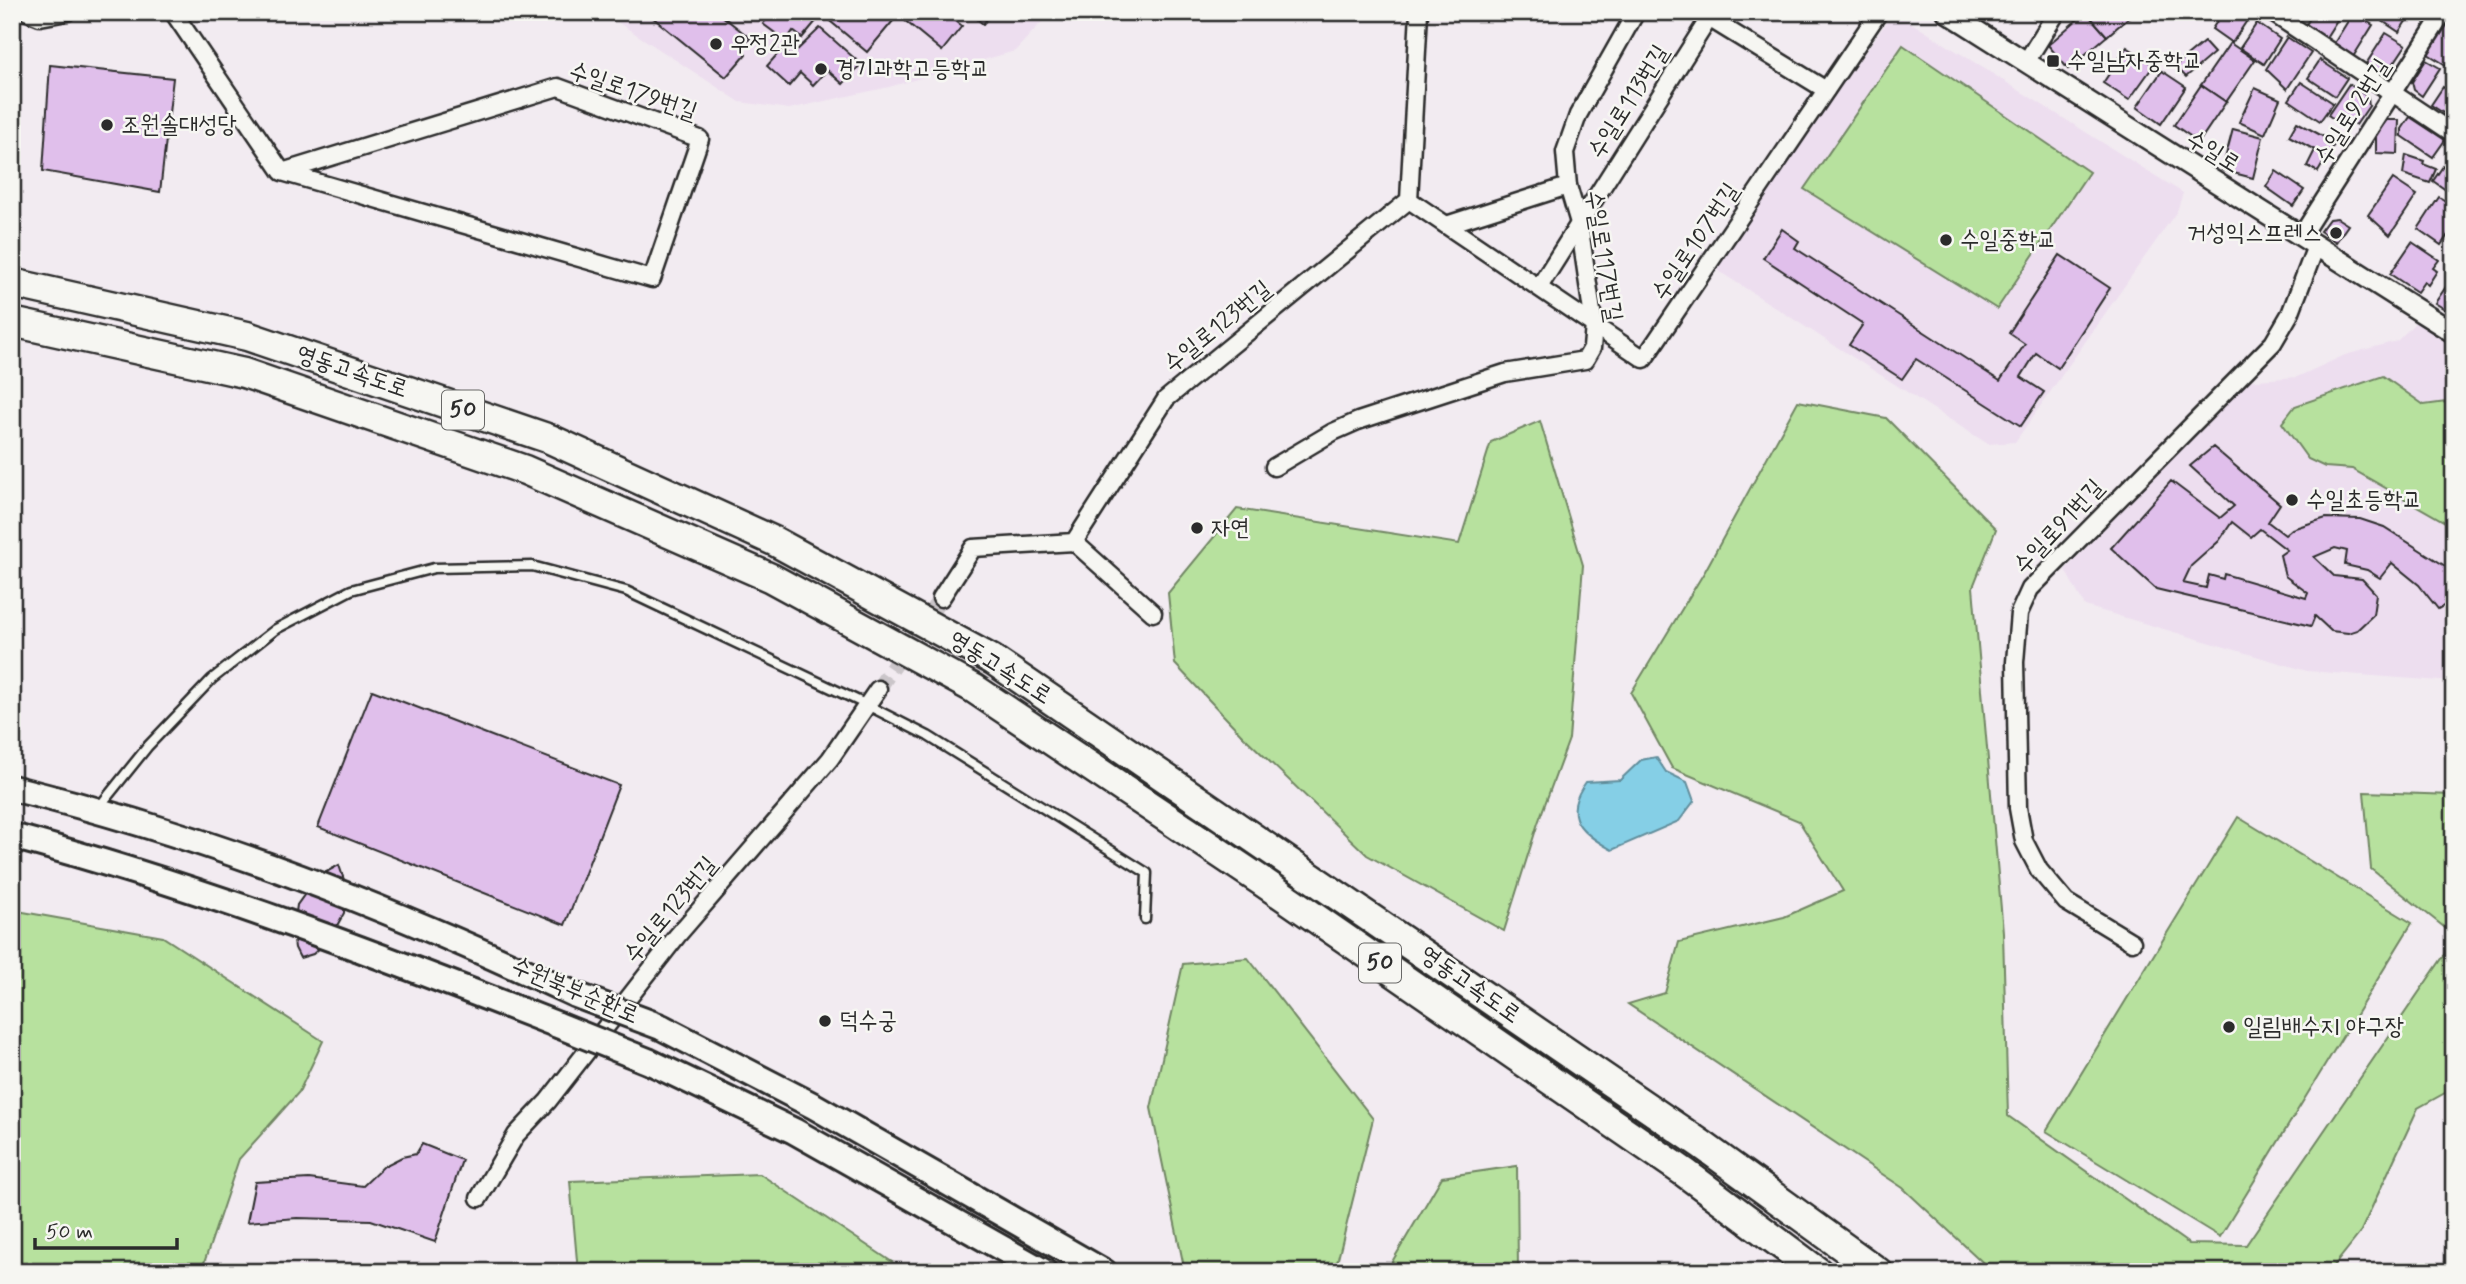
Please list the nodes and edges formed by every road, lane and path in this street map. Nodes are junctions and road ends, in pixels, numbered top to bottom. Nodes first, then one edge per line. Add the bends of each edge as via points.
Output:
1 (28, 12) edge
2 (67, 12) edge
3 (173, 12) edge
4 (1419, 12) edge
5 (1636, 12) edge
6 (1879, 12) edge
7 (1947, 12) edge
8 (2057, 12) edge
9 (2271, 12) edge
10 (2444, 12) edge
11 (1707, 14) edge
12 (2026, 62) junction
13 (1826, 90) junction
14 (2390, 95) junction
15 (2454, 134) edge
16 (282, 172) junction
17 (1568, 186) junction
18 (1409, 200) junction
19 (1579, 223) junction
20 (1446, 225) junction
21 (2308, 241) junction
22 (12, 283) edge
23 (1539, 288) junction
24 (12, 322) edge
25 (1594, 325) junction
26 (2454, 333) edge
27 (1274, 467) dead end
28 (1074, 542) junction
29 (941, 598) tunnel mouth
30 (1153, 612) dead end
31 (878, 688) tunnel mouth
32 (865, 704) junction
33 (12, 788) edge
34 (98, 809) junction
35 (12, 836) edge
36 (1145, 919) dead end
37 (2132, 942) dead end
38 (479, 1198) dead end
39 (1044, 1272) edge
40 (1104, 1272) edge
41 (1818, 1272) edge
42 (1878, 1272) edge

1 - 2 street via 40,17
3 - 16 street
4 - 18 street
5 - 17 street, 수일로117번길 via 1570,134 1565,152
6 - 13 street, 수일로107번길
7 - 12 street, 수일로
8 - 12 street
9 - 14 street
10 - 14 street, 수일로92번길
11 - 13 street
11 - 19 street, 수일로113번길
12 - 21 street, 수일로
13 - 25 street, 수일로107번길 via 1644,359
14 - 15 street
14 - 21 street, 수일로92번길
16 - 16 street, 수일로179번길 via 652,279 701,139 558,87
17 - 19 street, 수일로117번길
17 - 20 street
18 - 20 street, 수일로107번길
18 - 28 street, 수일로123번길 via 1166,399
19 - 23 street, 수일로113번길
19 - 25 street, 수일로117번길
20 - 23 street, 수일로107번길
21 - 26 street, 수일로
21 - 37 street, 수일로91번길 via 2290,314 2273,343 2030,589 2020,612 2015,662 2018,807 2024,841 2039,870 2066,902
22 - 42 highway, 영동고속도로 / 50 via 247,336 550,439 775,541 993,660 1667,1121
23 - 25 street, 수일로107번길
24 - 41 highway, 영동고속도로 / 50 via 244,373 525,470 771,578 973,688 1661,1156
25 - 27 street, 수일로117번길 via 1592,348 1585,360 1505,373 1359,421
28 - 29 street via 973,548
28 - 30 street
31 - 32 street, 수일로123번길
32 - 34 lane via 626,591 532,566 434,568 351,590 276,629 212,679 148,746
32 - 36 lane via 928,736 1134,862 1147,873
32 - 38 street, 수일로123번길 via 830,759 677,936 516,1135
33 - 34 highway, 수원북부순환로
34 - 40 highway, 수원북부순환로, bridge via 260,860 661,1027 814,1106
35 - 39 highway, 수원북부순환로, bridge via 88,856 323,933 650,1062 794,1131

